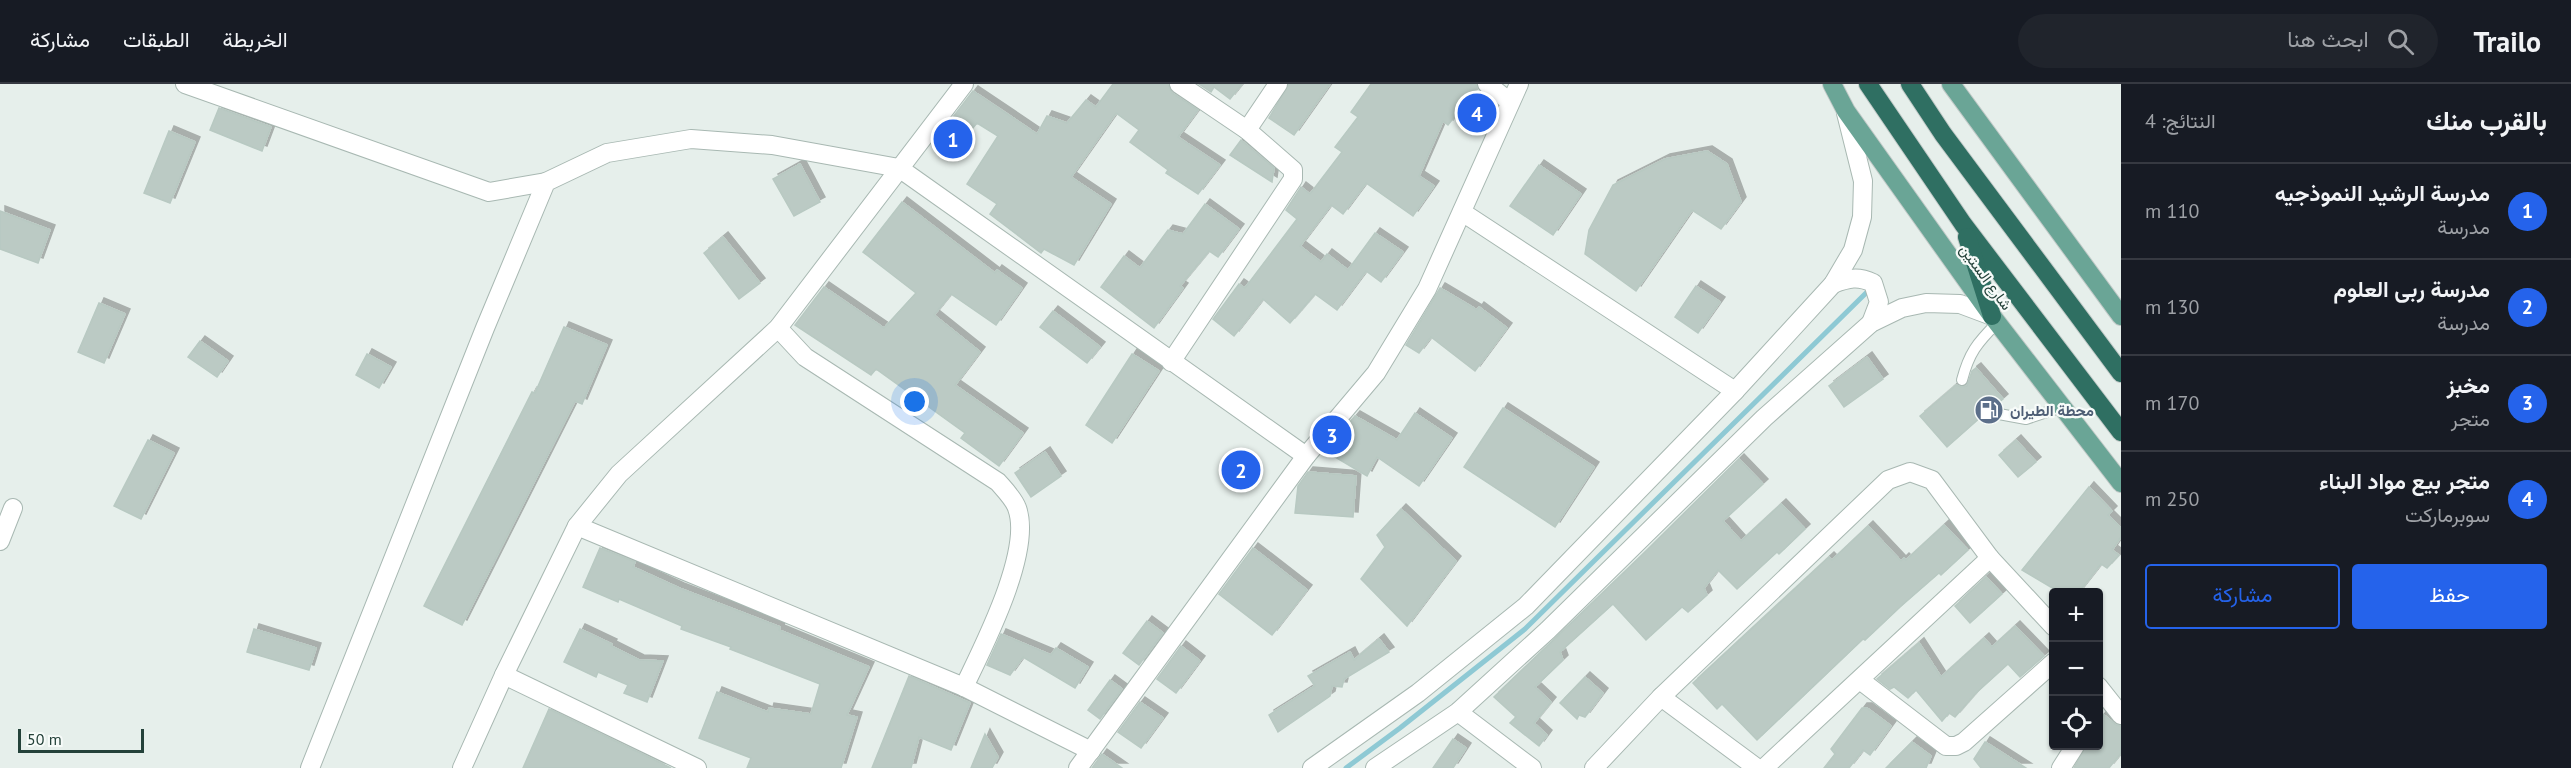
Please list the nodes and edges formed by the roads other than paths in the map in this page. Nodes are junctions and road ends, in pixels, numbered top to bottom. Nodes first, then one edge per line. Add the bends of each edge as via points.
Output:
1 (185, 84) edge
2 (964, 84) edge
3 (1179, 84) edge
4 (1278, 84) edge
5 (1487, 84) edge
6 (1519, 84) edge
7 (1832, 84) edge
8 (1868, 84) edge
9 (1910, 84) edge
10 (1951, 84) edge
11 (1510, 102) junction
12 (1846, 111) junction
13 (1247, 130) junction
14 (899, 168) junction
15 (546, 182) junction
16 (1462, 212) junction
17 (1962, 224) junction
18 (1833, 284) junction
19 (2121, 316) edge
20 (1994, 319) junction
21 (1871, 324) junction
22 (778, 328) junction
23 (1172, 362) junction
24 (2121, 374) edge
25 (1962, 380) dead end
26 (1735, 391) junction
27 (2062, 407) junction
28 (1988, 412) dead end
29 (2121, 432) edge
30 (1306, 456) junction
31 (2121, 483) edge
32 (13, 508) dead end
33 (577, 526) junction
34 (0, 541) edge
35 (1990, 558) junction
36 (2049, 622) edge
37 (2049, 666) edge
38 (504, 675) junction
39 (1860, 680) junction
40 (964, 687) junction
41 (1661, 697) junction
42 (2103, 701) edge
43 (1458, 712) junction
44 (2121, 715) edge
45 (2073, 750) edge
46 (1090, 751) junction
47 (310, 768) edge
48 (462, 768) edge
49 (697, 768) edge
50 (1078, 768) edge
51 (1312, 768) edge
52 (1375, 768) edge
53 (1533, 768) edge
54 (1594, 768) edge
55 (1757, 768) edge
56 (1764, 768) edge
57 (2061, 768) edge

1 - 15 street via 489,192
2 - 14 street
3 - 13 street
4 - 13 street
5 - 11 street
6 - 11 street
7 - 12 main road, شارع الستين
8 - 17 highway, شارع الستين
9 - 24 highway via 1942,134
10 - 19 main road
11 - 16 street
12 - 18 street via 1863,181 1862,218 1853,250
12 - 20 main road, شارع الستين
13 - 23 street via 1293,170 1293,179
14 - 15 street via 772,145 691,138 607,153
14 - 22 street
14 - 23 street
15 - 47 street
16 - 26 street
16 - 30 street via 1427,289 1376,374
17 - 20 highway
17 - 29 highway, شارع الستين
18 - 21 street via 1861,277 1873,283 1879,302
18 - 26 street
20 - 21 street via 1960,304 1926,303 1902,308
20 - 25 lane via 1968,358
20 - 27 main road, شارع الستين
21 - 43 street via 1764,418 1548,630
22 - 33 street via 619,474
22 - 40 street via 805,357 998,482 1017,507 1020,539 1010,582
23 - 30 street
26 - 51 street via 1526,606 1418,693
27 - 28 lane via 2026,419
27 - 31 main road, شارع الستين
30 - 46 street
32 - 34 street
33 - 38 street
33 - 40 street
35 - 36 street
35 - 39 street
35 - 41 street via 1932,480 1910,472 1888,480
37 - 39 street via 1956,746 1946,746
38 - 48 street
38 - 49 street
39 - 56 street
40 - 46 street
41 - 54 street
41 - 55 street
42 - 44 street
43 - 52 street
43 - 53 street
45 - 57 street
46 - 50 street

